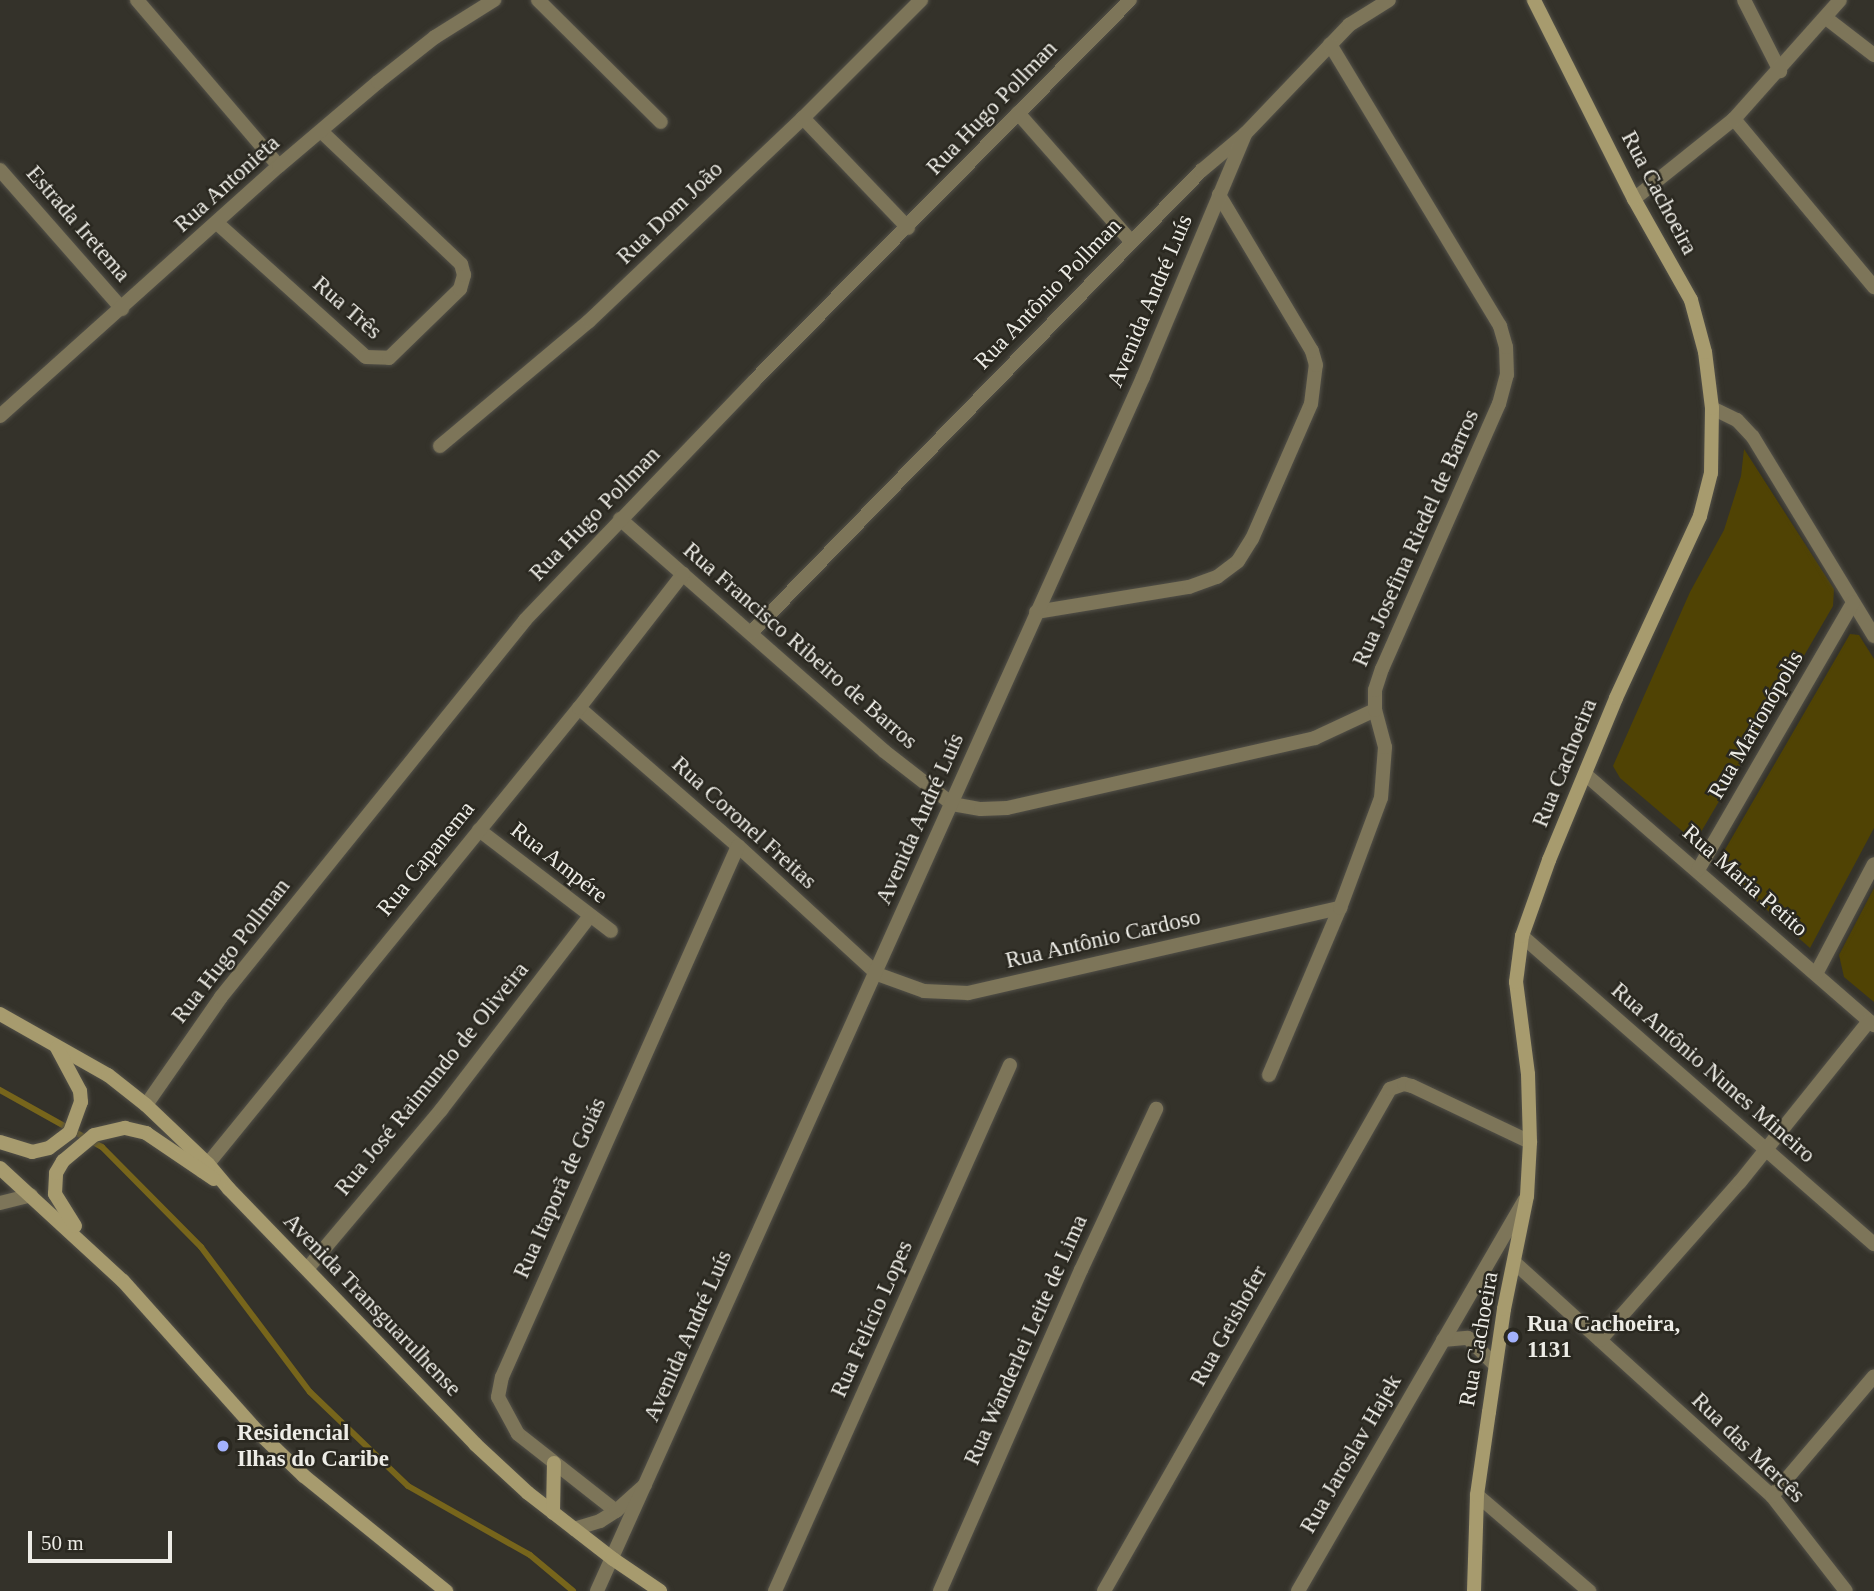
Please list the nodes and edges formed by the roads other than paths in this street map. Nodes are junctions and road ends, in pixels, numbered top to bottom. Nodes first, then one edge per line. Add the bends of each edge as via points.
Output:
1 (137, 0) edge
2 (494, 0) edge
3 (538, 0) edge
4 (921, 0) edge
5 (1130, 0) edge
6 (1389, 0) edge
7 (1534, 0) edge
8 (1744, 0) edge
9 (1840, 0) edge
10 (1826, 18) junction
11 (1329, 44) junction
12 (1874, 55) edge
13 (1780, 71) junction
14 (1018, 113) junction
15 (803, 118) junction
16 (1734, 120) junction
17 (662, 122) dead end
18 (322, 132) junction
19 (1224, 157) junction
20 (279, 166) junction
21 (0, 170) edge
22 (1219, 195) junction
23 (1634, 199) junction
24 (217, 223) junction
25 (908, 228) junction
26 (1130, 241) junction
27 (1874, 287) edge
28 (122, 309) junction
29 (1712, 408) junction
30 (0, 416) edge
31 (440, 446) dead end
32 (620, 519) junction
33 (682, 574) junction
34 (1853, 603) junction
35 (1036, 612) junction
36 (752, 632) junction
37 (1874, 636) edge
38 (579, 708) junction
39 (1375, 710) junction
40 (1585, 774) junction
41 (952, 804) junction
42 (479, 830) junction
43 (738, 846) junction
44 (1874, 864) edge
45 (1698, 870) junction
46 (1340, 908) junction
47 (590, 916) junction
48 (611, 931) dead end
49 (1522, 936) junction
50 (877, 974) junction
51 (1816, 974) junction
52 (0, 1014) edge
53 (1872, 1023) edge
54 (56, 1047) junction
55 (1010, 1065) dead end
56 (1269, 1075) dead end
57 (146, 1105) junction
58 (1156, 1109) dead end
59 (0, 1142) edge
60 (1531, 1142) junction
61 (1764, 1149) junction
62 (0, 1168) edge
63 (205, 1168) junction
64 (32, 1195) junction
65 (1527, 1196) junction
66 (0, 1203) edge
67 (1874, 1244) edge
68 (93, 1251) junction
69 (1516, 1263) junction
70 (309, 1268) junction
71 (1443, 1340) junction
72 (1600, 1340) junction
73 (1495, 1365) junction
74 (1874, 1376) edge
75 (554, 1463) junction
76 (649, 1482) junction
77 (1478, 1495) junction
78 (1772, 1496) junction
79 (617, 1511) junction
80 (553, 1513) junction
81 (574, 1529) junction
82 (613, 1559) junction
83 (599, 1588) edge
84 (446, 1591) edge
85 (660, 1591) edge
86 (775, 1591) edge
87 (940, 1591) edge
88 (1104, 1591) edge
89 (1298, 1591) edge
90 (1474, 1591) edge
91 (1589, 1591) edge
92 (1846, 1591) edge

1 - 20 street
2 - 18 street, Rua Antonieta via 435,37
3 - 17 street
4 - 15 street, Rua Dom João
5 - 14 street, Rua Hugo Pollman
6 - 11 street, Rua Antônio Pollman
7 - 23 main road, Rua Cachoeira
8 - 13 street
9 - 10 street
10 - 12 street
10 - 13 street
11 - 19 street, Rua Antônio Pollman
11 - 39 street, Rua Josefina Riedel de Barros via 1500,326 1506,347 1507,375 1499,404 1382,668
13 - 16 street
14 - 25 street, Rua Hugo Pollman
14 - 26 street
15 - 25 street
15 - 31 street, Rua Dom João via 589,321
16 - 23 street
16 - 27 street
18 - 20 street, Rua Antonieta
18 - 24 street, Rua Três via 461,264 460,289 389,358 366,357
19 - 22 street, Avenida André Luís via 1229,172
19 - 26 street, Rua Antônio Pollman
20 - 24 street, Rua Antonieta
21 - 28 street, Estrada Iretema
22 - 35 street, Avenida André Luís via 1143,377
22 - 35 street via 1316,365 1311,404 1252,539 1238,561 1217,577 1189,587
23 - 29 main road, Rua Cachoeira via 1691,300
24 - 28 street, Rua Antonieta
25 - 32 street, Rua Hugo Pollman
26 - 36 street, Rua Antônio Pollman
28 - 30 street, Rua Antonieta
29 - 34 street via 1737,420 1753,437
29 - 40 main road, Rua Cachoeira via 1711,473 1700,516
32 - 33 street, Rua Francisco Ribeiro de Barros
32 - 57 street, Rua Hugo Pollman via 525,620 457,704 221,997
33 - 36 street, Rua Francisco Ribeiro de Barros
33 - 38 street, Rua Capanema
34 - 37 street
34 - 45 street, Rua Marionópolis
35 - 41 street, Avenida André Luís
36 - 41 street, Rua Francisco Ribeiro de Barros via 884,751
38 - 42 street, Rua Capanema
38 - 43 street, Rua Coronel Freitas
39 - 41 street via 1315,738 1007,808
39 - 46 street, Rua Josefina Riedel de Barros via 1385,747 1381,798
40 - 45 street, Rua Maria Petito
40 - 49 main road, Rua Cachoeira
41 - 50 street, Avenida André Luís
42 - 47 street, Rua Ampére
42 - 63 street, Rua Capanema
43 - 50 street, Rua Coronel Freitas
43 - 75 street, Rua Itaporã de Goiás via 502,1377 498,1397 505,1414 518,1434
44 - 51 street
45 - 51 street, Rua Maria Petito
46 - 50 street, Rua Antônio Cardoso via 968,993 925,991
46 - 56 street, Rua Josefina Riedel de Barros
47 - 48 street, Rua Ampére
47 - 70 street, Rua José Raimundo de Oliveira via 441,1110
49 - 60 main road, Rua Cachoeira via 1516,982
49 - 61 street, Rua Antônio Nunes Mineiro
50 - 76 street, Avenida André Luís
51 - 53 street, Rua Maria Petito
52 - 54 main road
53 - 61 street
54 - 57 main road via 108,1075
54 - 59 main road via 80,1091 81,1102 70,1132 49,1148 32,1152
55 - 86 street, Rua Felício Lopes
57 - 63 main road
58 - 87 street, Rua Wanderlei Leite de Lima
60 - 65 main road, Rua Cachoeira
60 - 88 street, Rua Geishofer via 1412,1086 1396,1086 1384,1096
61 - 67 street, Rua Antônio Nunes Mineiro
61 - 72 street
62 - 64 main road
63 - 68 main road via 146,1133 125,1128 94,1135 63,1161 54,1183 59,1205
63 - 70 main road, Avenida Transguarulhense
64 - 66 street
64 - 68 main road
65 - 69 main road, Rua Cachoeira
65 - 71 street, Rua Jaroslav Hajek
68 - 84 main road via 257,1431
69 - 72 street, Rua das Mercês
69 - 73 main road, Rua Cachoeira
70 - 80 main road, Avenida Transguarulhense via 475,1444
71 - 73 street via 1468,1338
71 - 89 street, Rua Jaroslav Hajek
72 - 78 street, Rua das Mercês
73 - 77 main road, Rua Cachoeira
74 - 78 street
75 - 79 street, Rua Itaporã de Goiás
75 - 80 main road
76 - 79 street, Avenida André Luís
76 - 82 street, Avenida André Luís
77 - 90 main road, Rua Cachoeira
77 - 91 street
78 - 92 street, Rua das Mercês
79 - 81 street, Avenida André Luís
80 - 81 main road, Avenida Transguarulhense
81 - 82 main road, Avenida Transguarulhense
82 - 83 street, Avenida André Luís
82 - 85 main road, Avenida Transguarulhense

